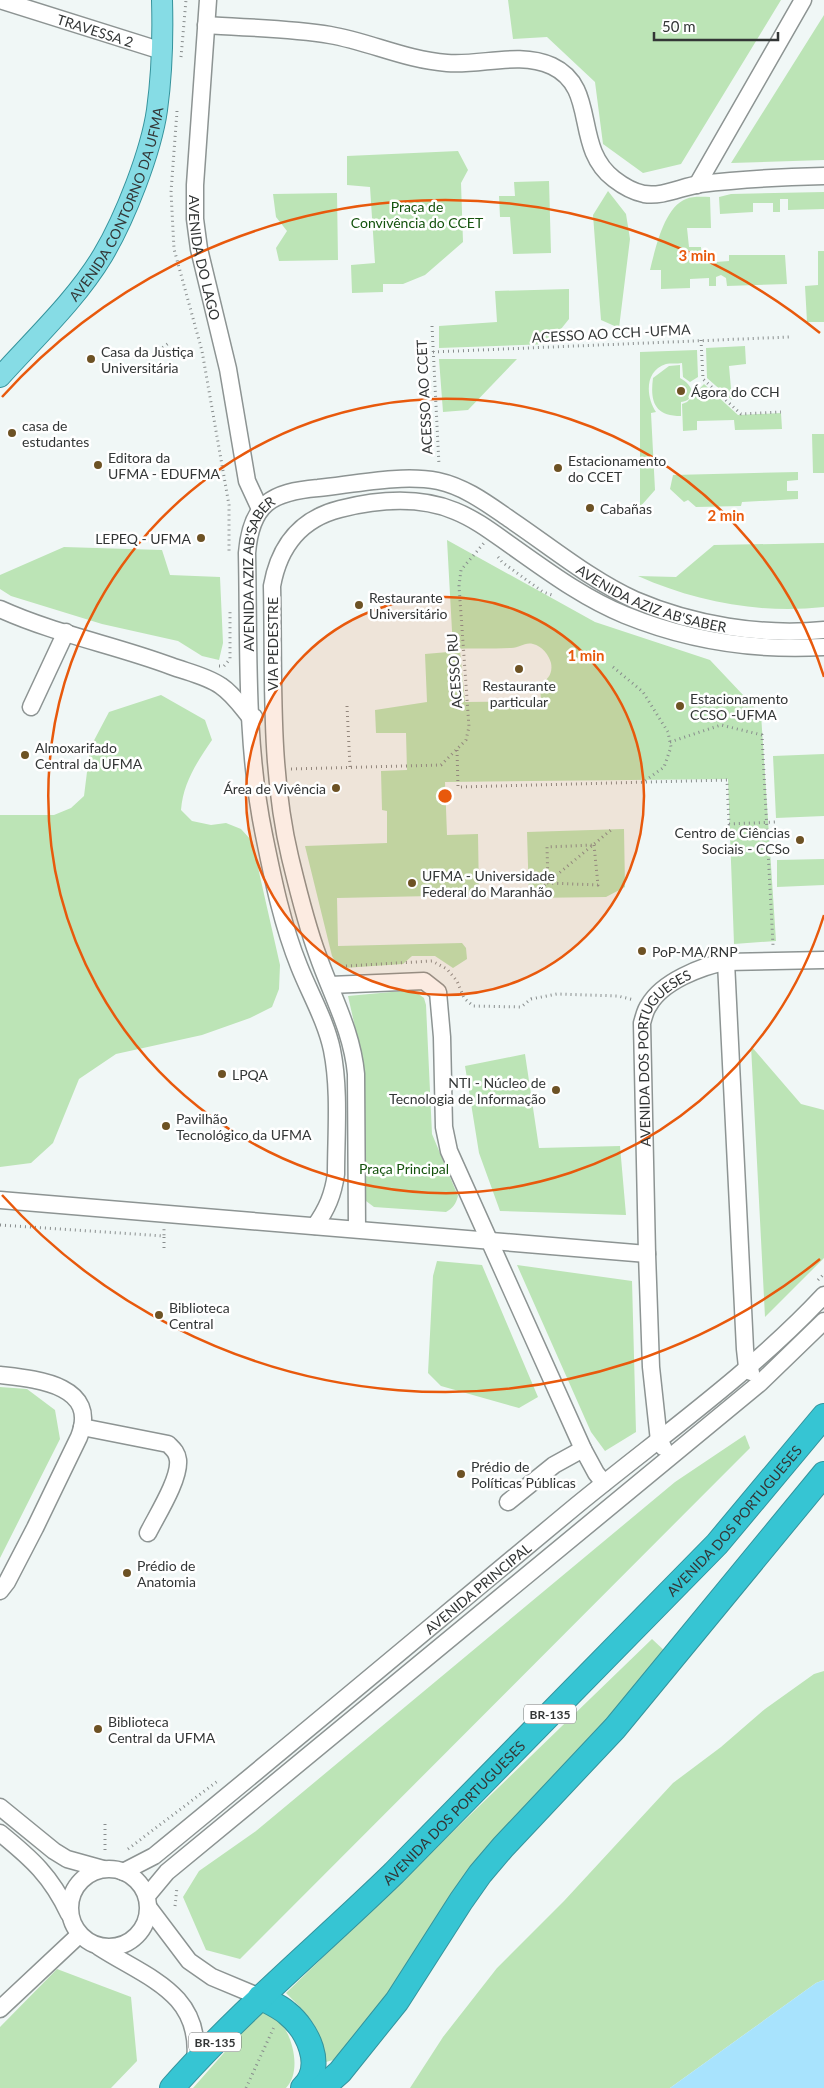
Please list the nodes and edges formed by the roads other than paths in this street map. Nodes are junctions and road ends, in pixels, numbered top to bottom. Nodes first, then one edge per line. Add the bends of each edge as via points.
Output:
1 (0, 0) edge
2 (162, 0) edge
3 (208, 0) edge
4 (803, 0) edge
5 (206, 25) junction
6 (162, 51) junction
7 (824, 176) edge
8 (697, 185) junction
9 (0, 377) edge
10 (260, 509) junction
11 (0, 609) edge
12 (824, 630) edge
13 (66, 632) junction
14 (824, 647) edge
15 (31, 707) dead end
16 (250, 717) junction
17 (274, 717) junction
18 (824, 960) edge
19 (726, 962) junction
20 (330, 985) junction
21 (347, 1025) junction
22 (326, 1029) junction
23 (0, 1200) edge
24 (315, 1226) junction
25 (357, 1229) junction
26 (490, 1240) junction
27 (646, 1254) junction
28 (824, 1295) edge
29 (824, 1321) edge
30 (747, 1367) junction
31 (0, 1376) edge
32 (760, 1383) junction
33 (824, 1416) edge
34 (82, 1427) junction
35 (659, 1441) junction
36 (583, 1449) junction
37 (670, 1457) junction
38 (824, 1474) edge
39 (604, 1483) junction
40 (508, 1502) dead end
41 (148, 1532) dead end
42 (0, 1591) edge
43 (0, 1807) edge
44 (0, 1833) edge
45 (107, 1863) junction
46 (123, 1872) junction
47 (148, 1902) junction
48 (70, 1915) junction
49 (79, 1935) junction
50 (97, 1946) junction
51 (260, 1997) junction
52 (0, 2009) edge
53 (195, 2062) junction
54 (336, 2080) edge
55 (172, 2088) edge
56 (303, 2088) edge
57 (322, 2088) edge

1 - 6 street, TRAVESSA 2
2 - 6 main road, AVENIDA CONTORNO DA UFMA
3 - 5 street, AVENIDA DO LAGO
4 - 8 street
5 - 8 street via 298,30 377,46 402,56 448,63 537,61 562,72 576,86 592,152 605,172 636,192 655,194
5 - 10 street, AVENIDA DO LAGO via 195,219 199,249 228,369 247,481
6 - 9 main road, AVENIDA CONTORNO DA UFMA via 157,111 126,210 103,255 70,300
7 - 8 street
10 - 12 street, AVENIDA AZIZ AB'SABER via 272,499 297,490 395,480 439,481 482,500 598,579 634,599 677,616 756,630
10 - 16 street, AVENIDA AZIZ AB'SABER via 249,534 247,553
11 - 13 street via 23,620
13 - 15 street
13 - 16 street via 212,682 232,695
14 - 17 street, AVENIDA AZIZ AB'SABER via 774,648 683,635 651,625 595,600 474,520 453,510 409,501 350,506 310,521 294,535 275,567 272,586
16 - 17 street
16 - 22 street, AVENIDA AZIZ AB'SABER via 258,799 281,912 299,967
17 - 20 street, AVENIDA AZIZ AB'SABER via 281,815 315,949
18 - 19 street, AVENIDA DOS PORTUGUESES
19 - 27 street, AVENIDA DOS PORTUGUESES via 701,968 662,991 649,1004 642,1023
19 - 30 street
20 - 21 street, AVENIDA AZIZ AB'SABER
20 - 26 street via 424,981 438,992 446,1139
21 - 22 street
21 - 25 street, AVENIDA AZIZ AB'SABER via 356,1074
22 - 24 street, AVENIDA AZIZ AB'SABER via 336,1077 336,1174 331,1201
23 - 24 street
24 - 25 street
25 - 26 street
26 - 27 street
26 - 36 street
27 - 35 street, AVENIDA DOS PORTUGUESES via 651,1367
28 - 30 street, AVENIDA PRINCIPAL
29 - 32 street, AVENIDA PRINCIPAL
30 - 32 street
30 - 35 street, AVENIDA PRINCIPAL
31 - 34 street via 35,1379 70,1393 81,1410
32 - 37 street, AVENIDA PRINCIPAL
33 - 51 highway, AVENIDA DOS PORTUGUESES / BR-135 via 710,1551 394,1873
34 - 41 street via 168,1444 175,1451 177,1473
34 - 42 street via 35,1528
35 - 37 street, AVENIDA DOS PORTUGUESES
35 - 39 street, AVENIDA PRINCIPAL
36 - 39 street
36 - 40 street via 554,1465
37 - 47 street, AVENIDA PRINCIPAL via 167,1872
38 - 54 highway via 615,1728 480,1874 397,2001
39 - 46 street, AVENIDA PRINCIPAL via 154,1856
43 - 45 street via 66,1859
44 - 48 street via 44,1872
45 - 46 street
45 - 48 street via 81,1881 73,1891
46 - 47 street via 133,1877
47 - 50 street via 147,1920 133,1940 122,1946
47 - 51 street via 189,1960 212,1977
48 - 49 street
49 - 50 street
49 - 52 street
50 - 53 street via 153,1980 184,2006 194,2026
51 - 53 highway, AVENIDA DOS PORTUGUESES / BR-135
51 - 56 highway via 290,2016 308,2040 314,2066
53 - 55 highway, AVENIDA DOS PORTUGUESES / BR-135
54 - 57 highway

